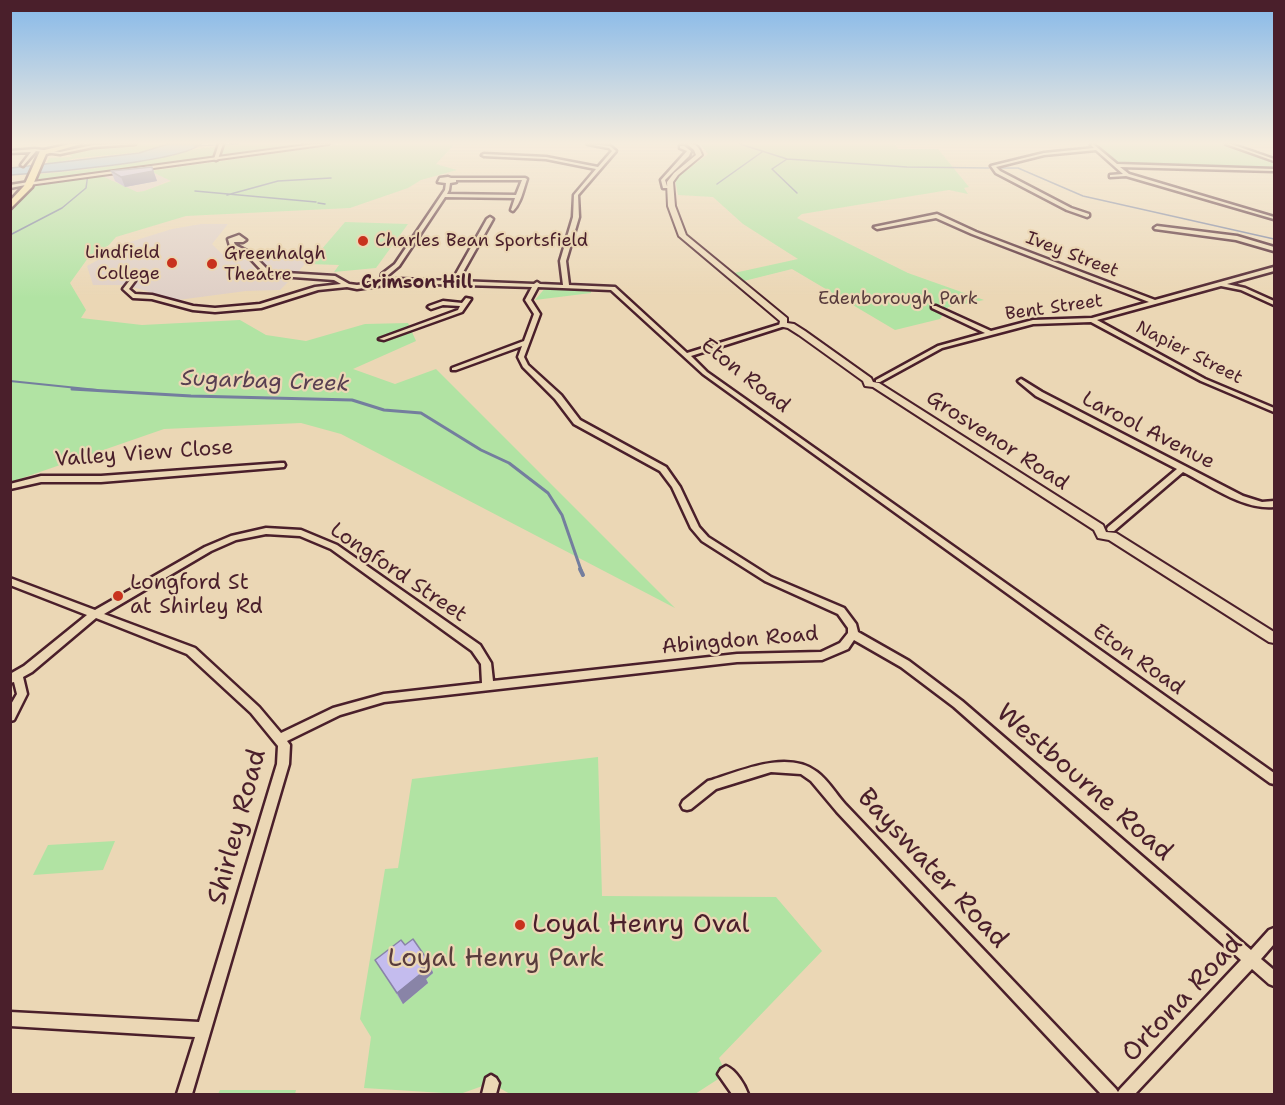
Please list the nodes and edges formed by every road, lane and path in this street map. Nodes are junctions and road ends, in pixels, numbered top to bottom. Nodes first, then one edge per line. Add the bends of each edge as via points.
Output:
1 (443, 195) edge
2 (465, 196) edge
3 (576, 196) edge
4 (670, 196) edge
5 (1043, 196) edge
6 (1199, 196) edge
7 (519, 197) joint
8 (513, 210) dead end
9 (1087, 215) dead end
10 (1275, 218) edge
11 (490, 219) dead end
12 (877, 227) dead end
13 (1157, 228) dead end
14 (232, 242) dead end
15 (1275, 249) edge
16 (1275, 269) edge
17 (132, 281) dead end
18 (455, 281) junction
19 (384, 282) junction
20 (537, 284) junction
21 (347, 285) junction
22 (566, 285) junction
23 (1221, 285) junction
24 (1154, 302) junction
25 (1275, 303) edge
26 (431, 307) dead end
27 (934, 307) dead end
28 (1092, 320) junction
29 (786, 324) junction
30 (990, 333) junction
31 (382, 339) dead end
32 (527, 342) junction
33 (687, 356) junction
34 (454, 369) dead end
35 (1021, 381) dead end
36 (874, 382) junction
37 (1275, 410) edge
38 (281, 465) dead end
39 (1182, 469) junction
40 (10, 487) edge
41 (1275, 504) edge
42 (1107, 531) junction
43 (10, 581) edge
44 (96, 614) junction
45 (853, 634) junction
46 (1275, 638) edge
47 (14, 677) edge
48 (488, 686) junction
49 (10, 717) edge
50 (280, 740) junction
51 (1275, 779) edge
52 (687, 805) dead end
53 (1275, 935) edge
54 (1252, 960) junction
55 (1275, 979) edge
56 (10, 1019) edge
57 (204, 1030) junction
58 (726, 1074) dead end
59 (184, 1095) edge
60 (741, 1095) edge
61 (1111, 1095) edge
62 (1125, 1095) edge

1 - 19 street via 397,266 384,275
2 - 7 street
3 - 22 street via 576,217 563,261
4 - 29 street, Grosvenor Road via 684,236
5 - 9 street
6 - 10 street
7 - 8 street
11 - 18 street
12 - 24 street, Ivey Street via 937,216
13 - 15 street via 1237,238
14 - 21 street via 268,274 335,278
16 - 23 street, Bent Street
17 - 21 street, Eton Road via 126,289 133,296 215,310 261,306 313,288
18 - 19 street, Eton Road
18 - 20 street, Eton Road
19 - 21 street, Eton Road
20 - 22 street, Eton Road
20 - 32 street, Abingdon Road via 528,300 537,314
22 - 33 street, Eton Road via 616,289
23 - 24 street, Bent Street
23 - 25 street via 1243,289
24 - 28 street, Bent Street
26 - 31 street via 466,302 460,311
27 - 30 street
28 - 30 street, Bent Street via 1040,321
28 - 37 street, Napier Street via 1203,380
29 - 33 street
29 - 36 street, Grosvenor Road
30 - 36 street, Bent Street via 940,347
32 - 34 street
32 - 45 street, Abingdon Road via 521,357 525,366 558,397 576,422 663,469 705,539 768,579 841,611 853,627
33 - 51 street, Eton Road via 705,373
35 - 39 street, Larool Avenue
36 - 42 street, Grosvenor Road
38 - 40 street, Valley View Close via 102,479 41,479
39 - 41 street, Larool Avenue via 1240,498 1262,505
39 - 42 street
42 - 46 street, Grosvenor Road
43 - 44 street, Shirley Road
44 - 47 street, Longford Street
44 - 48 street, Longford Street via 222,542 266,531 290,531 321,540 348,556 476,648 486,663
44 - 50 street, Shirley Road via 191,651 255,710
45 - 48 street, Abingdon Road via 844,646 822,656 737,658
45 - 54 street, Westbourne Road via 904,664 958,704
47 - 49 street via 22,694
48 - 50 street, Abingdon Road via 363,702 316,720
50 - 57 street, Shirley Road via 285,750 283,764
52 - 61 street, Bayswater Road via 712,785 771,767 803,769 815,777
53 - 54 street, Ortona Road
54 - 55 street, Westbourne Road
54 - 62 street, Ortona Road
56 - 57 street
57 - 59 street, Shirley Road
58 - 60 street

